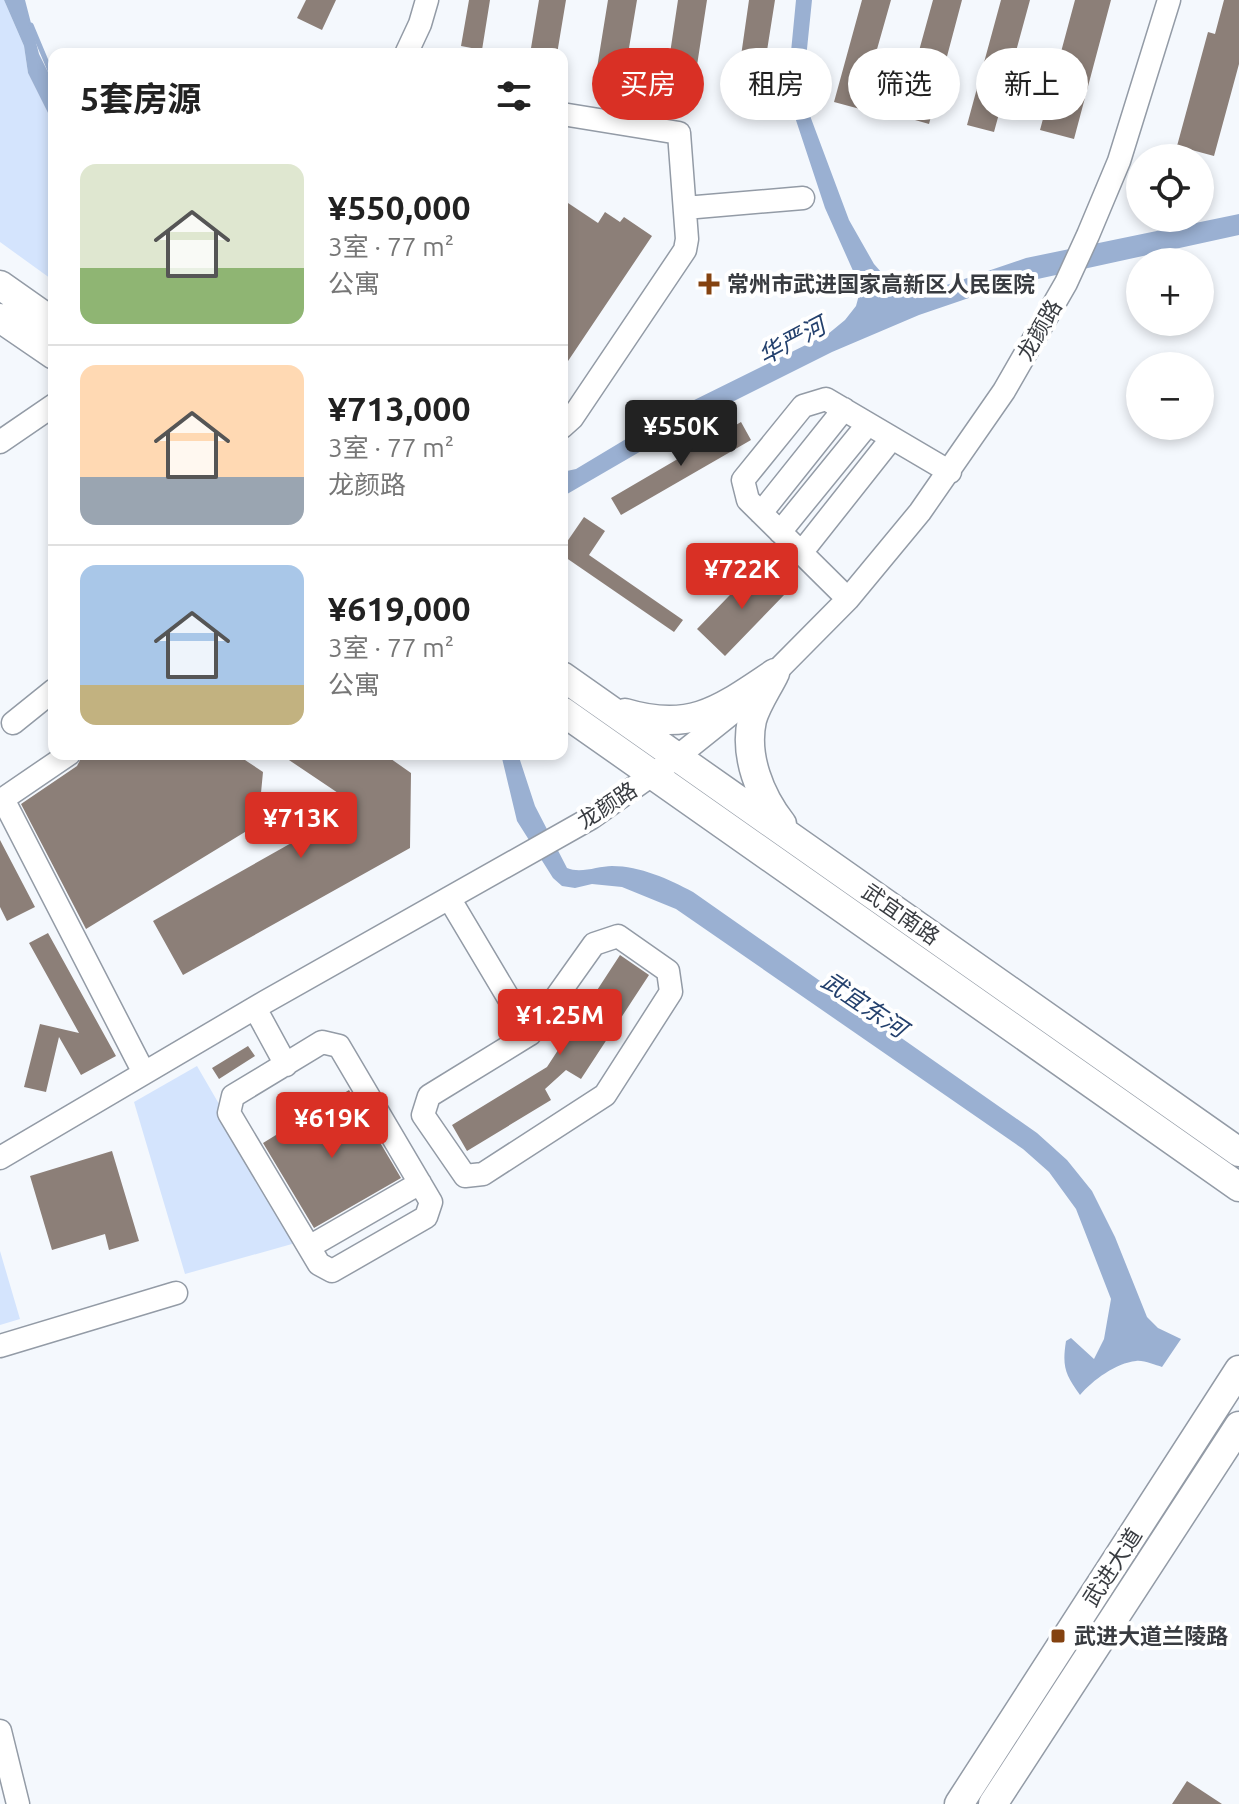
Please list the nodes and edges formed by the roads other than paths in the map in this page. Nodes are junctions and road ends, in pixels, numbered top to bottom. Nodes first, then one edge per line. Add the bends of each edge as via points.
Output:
1 (427, 0) edge
2 (1169, 0) edge
3 (409, 48) edge
4 (568, 115) edge
5 (803, 198) dead end
6 (685, 208) junction
7 (0, 285) edge
8 (0, 318) edge
9 (48, 319) edge
10 (48, 351) edge
11 (48, 409) edge
12 (844, 409) junction
13 (568, 422) edge
14 (868, 424) junction
15 (892, 438) junction
16 (0, 442) edge
17 (950, 472) junction
18 (761, 513) junction
19 (780, 532) junction
20 (801, 553) junction
21 (848, 599) junction
22 (775, 673) junction
23 (568, 680) edge
24 (48, 695) edge
25 (606, 707) junction
26 (568, 715) edge
27 (13, 723) dead end
28 (677, 757) junction
29 (60, 760) edge
30 (653, 775) junction
31 (792, 838) junction
32 (449, 898) junction
33 (255, 1008) junction
34 (530, 1034) junction
35 (286, 1065) junction
36 (144, 1073) junction
37 (1239, 1152) edge
38 (0, 1158) edge
39 (420, 1183) junction
40 (1239, 1187) edge
41 (309, 1247) junction
42 (176, 1293) dead end
43 (0, 1346) edge
44 (1239, 1370) edge
45 (1239, 1426) edge
46 (0, 1731) edge
47 (18, 1804) edge
48 (959, 1804) edge
49 (993, 1804) edge

1 - 3 street
2 - 17 street, 龙颜路 via 1119,161 1066,283
4 - 6 street via 679,133
5 - 6 street
6 - 13 street via 685,250
7 - 9 main road
8 - 10 main road
11 - 16 street
12 - 14 street
12 - 18 street
12 - 18 street via 826,399 803,406 743,480 748,500
14 - 15 street
14 - 19 street
15 - 17 street
15 - 20 street
17 - 21 street, 龙颜路
18 - 19 street
19 - 20 street
20 - 21 street
21 - 22 street, 龙颜路
22 - 25 main road via 726,706 687,720 652,721
22 - 28 street, 龙颜路
22 - 31 main road via 752,718 750,746 765,803
23 - 25 main road, 武宜南路
24 - 27 street
25 - 28 main road, 武宜南路
26 - 30 main road, 武宜南路
28 - 30 street, 龙颜路
28 - 31 main road, 武宜南路
29 - 36 street via 3,799
30 - 32 street, 龙颜路
30 - 40 main road, 武宜南路
31 - 37 main road, 武宜南路
32 - 33 street, 龙颜路
32 - 34 street
33 - 35 street
33 - 36 street, 龙颜路
34 - 34 street via 429,1096 423,1115 465,1176 483,1174 605,1095 671,992 668,971 618,936 594,944
35 - 39 street via 322,1042 339,1046
35 - 41 street via 233,1096 229,1113
36 - 38 street, 龙颜路
39 - 41 street
39 - 41 street via 431,1202 426,1217 332,1271 319,1264
42 - 43 street
44 - 48 main road, 武进大道
45 - 49 main road, 武进大道
46 - 47 street

